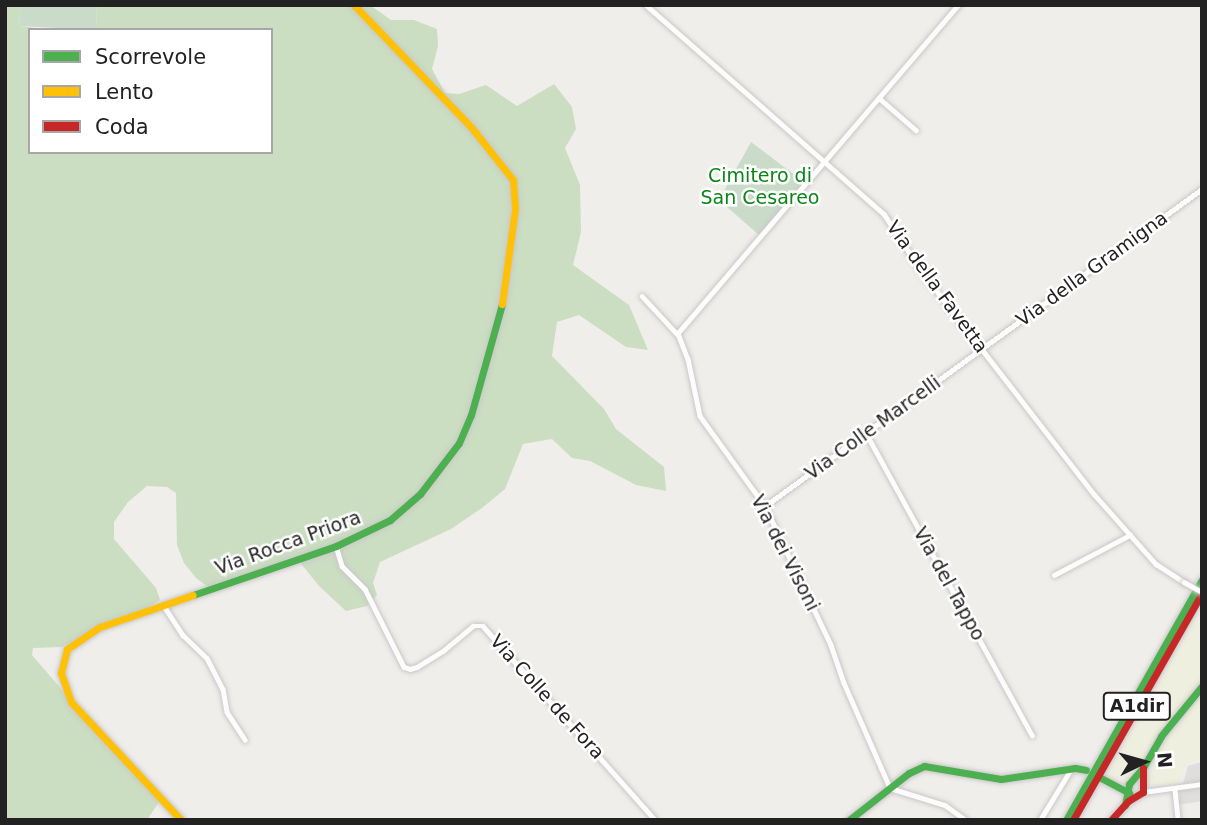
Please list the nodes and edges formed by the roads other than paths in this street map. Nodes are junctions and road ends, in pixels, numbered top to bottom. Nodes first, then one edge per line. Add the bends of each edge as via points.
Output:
1 (354, 5) edge
2 (646, 5) edge
3 (958, 5) edge
4 (879, 98) junction
5 (916, 130) dead end
6 (824, 162) junction
7 (1201, 192) edge
8 (642, 296) dead end
9 (677, 334) junction
10 (982, 349) junction
11 (866, 433) junction
12 (765, 506) junction
13 (1130, 535) junction
14 (336, 545) junction
15 (1054, 575) dead end
16 (1202, 580) edge
17 (1202, 592) edge
18 (164, 606) junction
19 (1202, 686) edge
20 (1032, 735) dead end
21 (245, 740) dead end
22 (1144, 766) junction
23 (1071, 769) junction
24 (1086, 770) dead end
25 (1101, 778) dead end
26 (1130, 783) junction
27 (1202, 784) edge
28 (1117, 786) junction
29 (890, 788) junction
30 (1175, 790) junction
31 (1138, 791) junction
32 (181, 820) edge
33 (654, 820) edge
34 (849, 820) edge
35 (966, 820) edge
36 (1040, 820) edge
37 (1066, 820) edge
38 (1073, 820) edge
39 (1111, 820) edge
40 (1178, 820) edge

1 - 14 main road, Via Rocca Priora via 497,157 513,180 515,209 506,290 459,443 420,494 390,520
2 - 6 street, Via della Favetta
3 - 4 street
4 - 5 street
4 - 6 street
6 - 9 street
6 - 10 street, Via della Favetta via 886,216
7 - 10 street, Via della Gramigna
8 - 9 street, Via dei Visoni
9 - 12 street, Via dei Visoni via 688,359 700,416
10 - 11 street, Via Colle Marcelli
10 - 13 street, Via della Favetta
11 - 12 street, Via Colle Marcelli
11 - 20 street, Via del Tappo
12 - 29 street, Via dei Visoni via 831,645
13 - 15 street
13 - 17 street, Via della Favetta, bridge via 1158,566
14 - 18 main road, Via Rocca Priora
14 - 33 street, Via Colle de Fora via 342,566 363,586 402,664 417,667 473,626 482,625
16 - 37 main road, A1dir
17 - 38 main road, A1dir
18 - 21 street via 183,635 207,658 223,689 227,712
18 - 32 main road, Via Rocca Priora via 100,627 75,641 65,653 61,676 79,713
19 - 22 main road via 1161,736
22 - 26 main road
22 - 31 main road
23 - 24 main road
23 - 29 main road via 1001,779 926,766
23 - 36 street
25 - 28 main road
26 - 28 main road
26 - 31 main road
26 - 31 street via 1138,780
27 - 30 street
28 - 31 main road
29 - 34 main road
29 - 35 street via 945,805
30 - 31 street
30 - 40 street
31 - 39 main road

